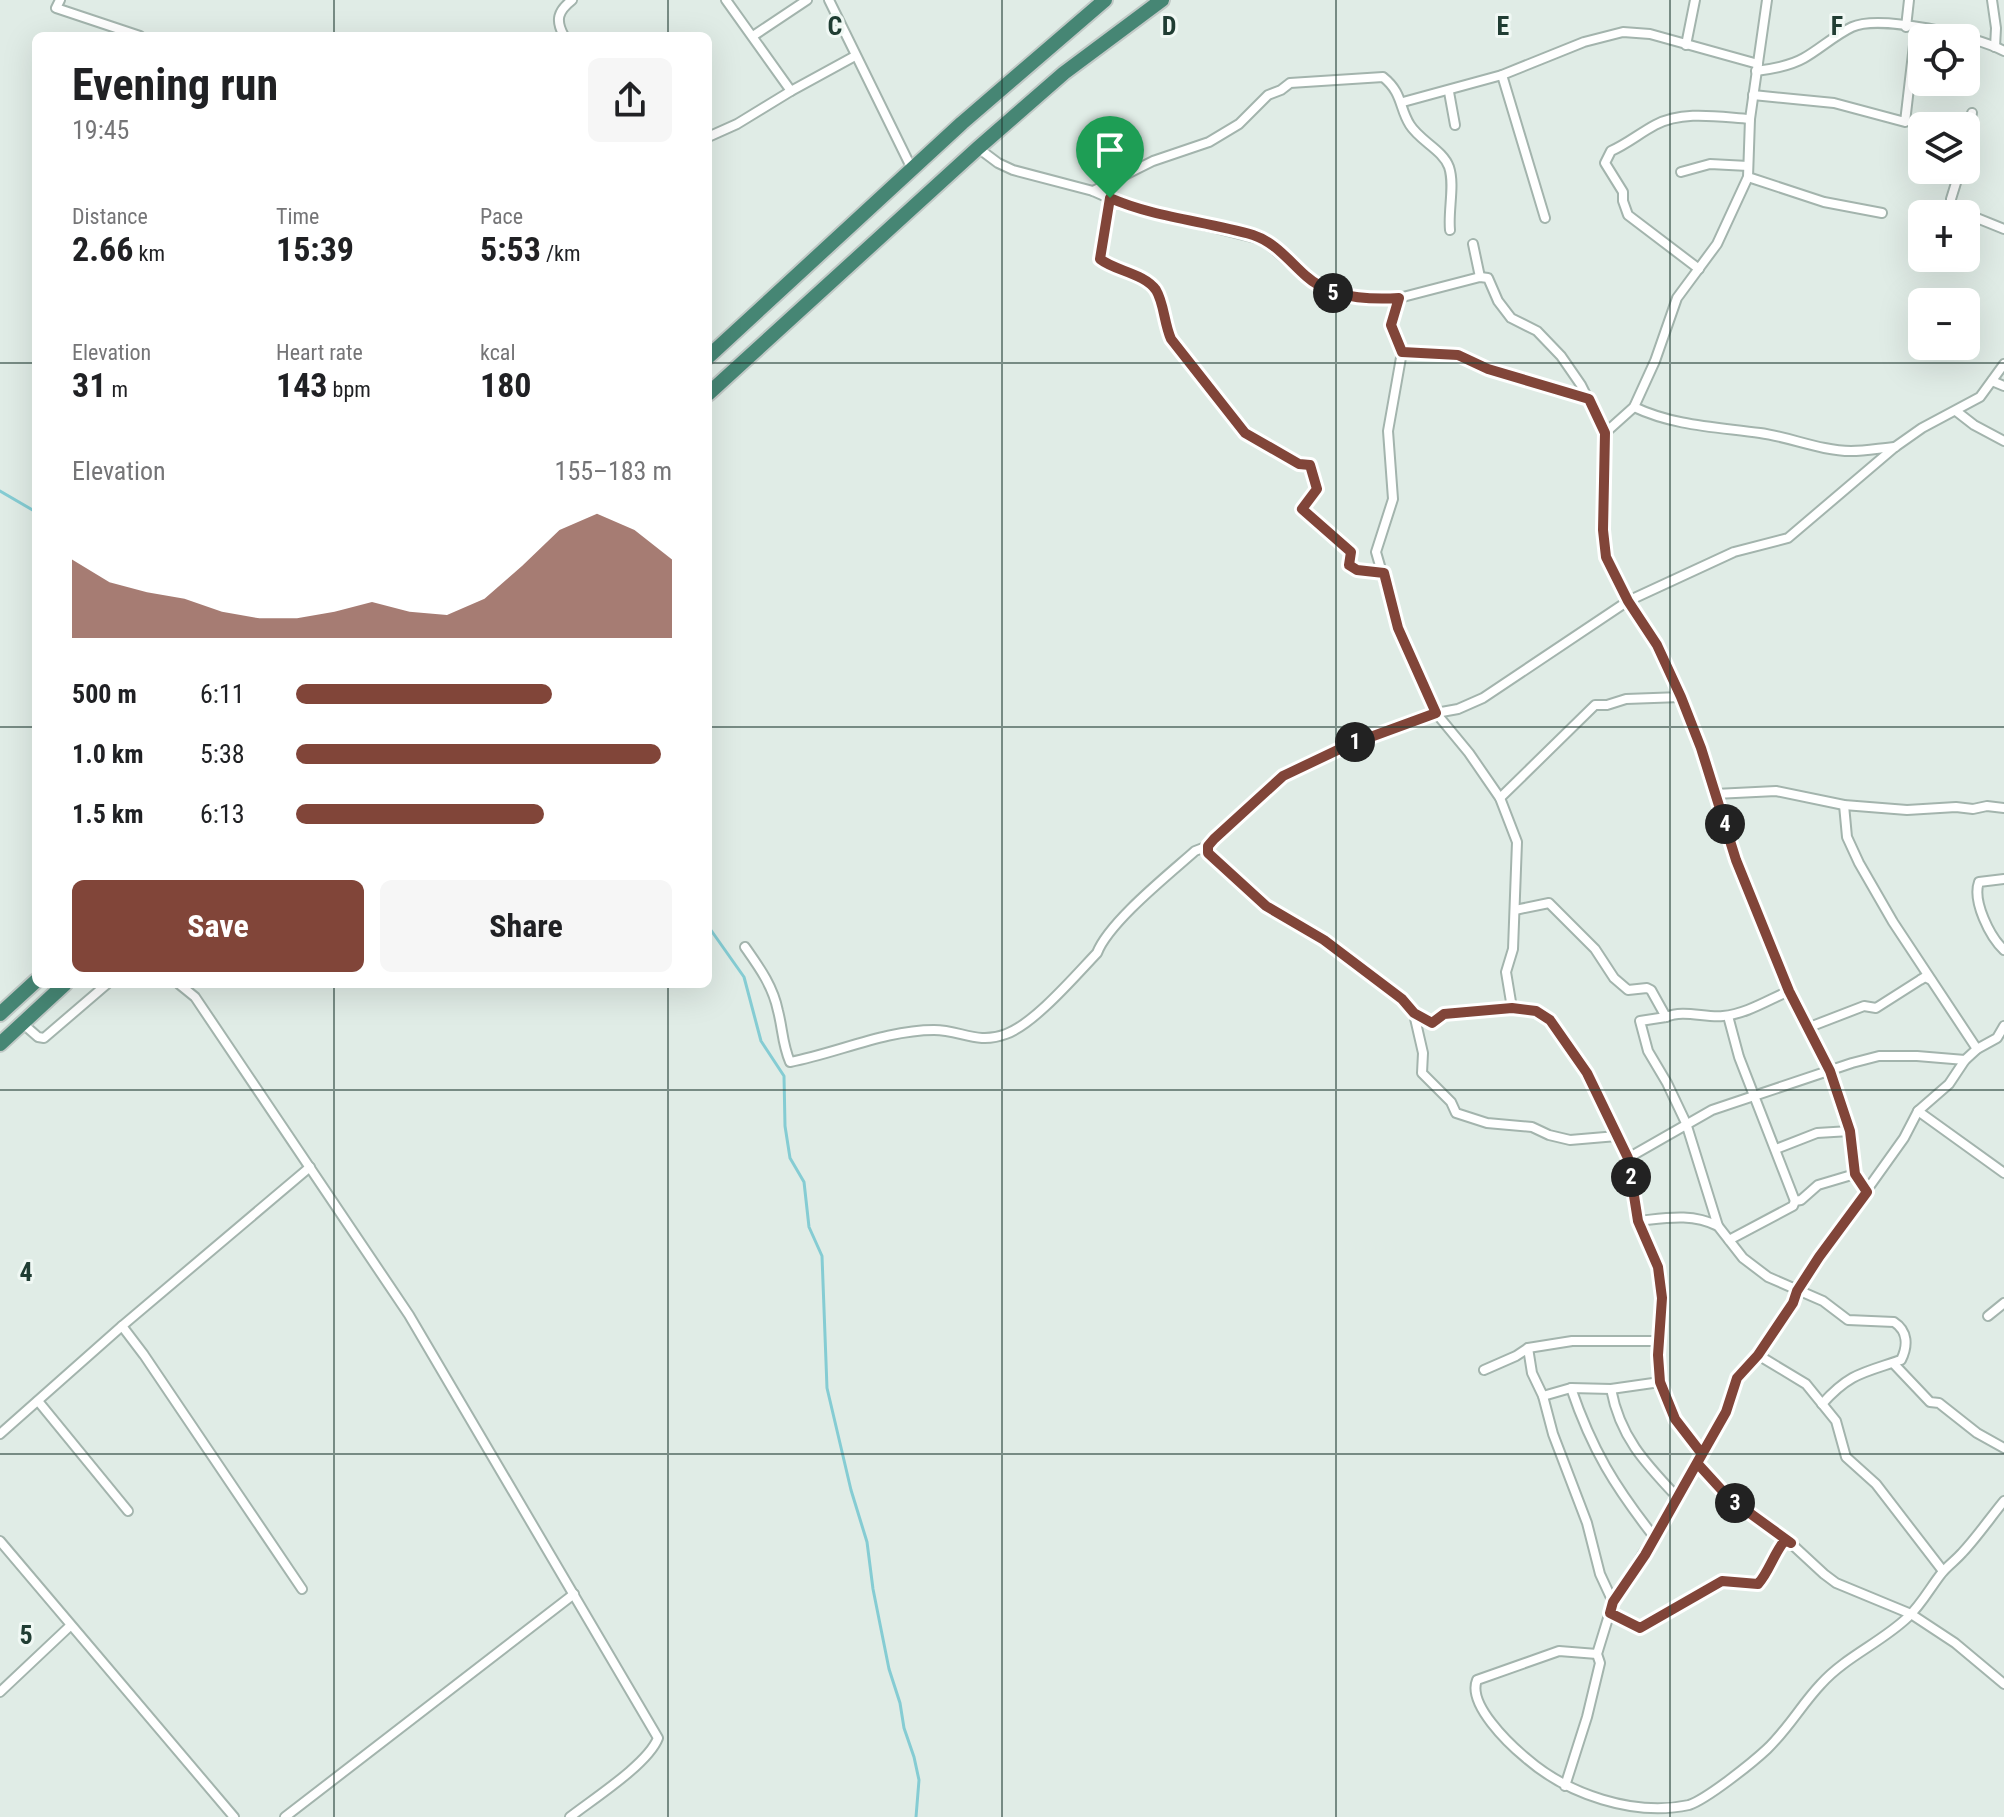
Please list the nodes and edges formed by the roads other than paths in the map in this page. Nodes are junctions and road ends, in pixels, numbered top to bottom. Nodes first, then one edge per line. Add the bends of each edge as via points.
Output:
1 (47, 0) edge
2 (572, 0) edge
3 (726, 0) edge
4 (807, 0) edge
5 (829, 0) edge
6 (1105, 0) edge
7 (1162, 0) edge
8 (1695, 0) edge
9 (1767, 0) edge
10 (1909, 0) edge
11 (1992, 0) edge
12 (58, 4) edge
13 (1911, 24) edge
14 (1908, 28) edge
15 (130, 32) edge
16 (562, 32) edge
17 (753, 36) junction
18 (1980, 42) edge
19 (1686, 45) junction
20 (2000, 49) edge
21 (855, 56) junction
22 (1757, 67) junction
23 (1502, 75) junction
24 (1908, 75) edge
25 (791, 91) junction
26 (1449, 92) junction
27 (1753, 95) junction
28 (1403, 102) junction
29 (1750, 119) junction
30 (1455, 125) dead end
31 (712, 135) edge
32 (978, 148) junction
33 (1748, 166) junction
34 (912, 169) junction
35 (1681, 172) dead end
36 (1748, 177) junction
37 (1956, 184) edge
38 (1093, 191) junction
39 (1110, 198) junction
40 (1882, 213) dead end
41 (1545, 218) dead end
42 (2004, 229) edge
43 (1450, 230) dead end
44 (1473, 244) dead end
45 (1699, 269) junction
46 (1480, 277) junction
47 (1399, 298) junction
48 (1523, 313) dead end
49 (1511, 318) junction
50 (1402, 352) junction
51 (712, 353) edge
52 (2004, 364) edge
53 (1992, 381) junction
54 (2004, 386) edge
55 (712, 390) edge
56 (1589, 399) junction
57 (1634, 407) junction
58 (1956, 411) junction
59 (1605, 433) junction
60 (2004, 441) edge
61 (1895, 447) junction
62 (1384, 573) junction
63 (1628, 601) junction
64 (1681, 697) junction
65 (1436, 713) junction
66 (1715, 794) junction
67 (1500, 798) junction
68 (1844, 805) junction
69 (2004, 808) edge
70 (1208, 846) junction
71 (1516, 875) junction
72 (2004, 879) edge
73 (1514, 900) junction
74 (1515, 910) junction
75 (745, 947) dead end
76 (2004, 950) edge
77 (1931, 980) junction
78 (32, 985) edge
79 (61, 988) edge
80 (102, 988) edge
81 (184, 988) edge
82 (1789, 991) junction
83 (1512, 1008) junction
84 (1414, 1013) junction
85 (0, 1014) edge
86 (1728, 1016) junction
87 (1666, 1017) junction
88 (22, 1023) junction
89 (2004, 1026) edge
90 (1807, 1028) junction
91 (2001, 1040) edge
92 (0, 1044) edge
93 (1977, 1049) junction
94 (1965, 1060) junction
95 (1830, 1071) junction
96 (1754, 1095) junction
97 (1918, 1111) junction
98 (1686, 1123) junction
99 (1850, 1131) junction
100 (1617, 1136) junction
101 (1776, 1149) junction
102 (1628, 1158) junction
103 (310, 1167) junction
104 (2004, 1173) edge
105 (1855, 1174) junction
106 (1867, 1192) junction
107 (1795, 1201) junction
108 (1638, 1221) junction
109 (1718, 1226) junction
110 (1729, 1240) junction
111 (1797, 1291) junction
112 (2004, 1303) edge
113 (1988, 1316) dead end
114 (122, 1326) junction
115 (1659, 1341) junction
116 (1528, 1348) junction
117 (1758, 1355) junction
118 (1893, 1363) junction
119 (1484, 1370) dead end
120 (1660, 1382) junction
121 (1571, 1388) junction
122 (1611, 1389) junction
123 (1543, 1396) junction
124 (38, 1401) junction
125 (1822, 1404) junction
126 (0, 1434) edge
127 (2004, 1448) edge
128 (1700, 1459) junction
129 (1678, 1498) junction
130 (2004, 1501) edge
131 (128, 1511) dead end
132 (1655, 1538) junction
133 (0, 1541) edge
134 (1791, 1543) junction
135 (1943, 1571) junction
136 (302, 1589) dead end
137 (574, 1594) junction
138 (1613, 1602) junction
139 (1610, 1613) junction
140 (1911, 1614) junction
141 (70, 1626) junction
142 (1597, 1654) junction
143 (2004, 1684) edge
144 (0, 1692) edge
145 (1565, 1786) junction
146 (234, 1817) edge
147 (285, 1817) edge
148 (570, 1817) edge

1 - 12 street
2 - 16 street via 558,16
3 - 17 street
4 - 17 street
5 - 21 street
6 - 34 highway
7 - 32 highway via 1064,73
8 - 19 street
9 - 22 street
10 - 13 street
11 - 20 street
12 - 15 street
14 - 22 street via 1853,26 1802,59
17 - 25 street
18 - 20 street
19 - 22 street
19 - 23 street via 1623,32
21 - 25 street
21 - 34 street
22 - 27 street
23 - 26 street
23 - 41 street
24 - 27 street via 1905,122 1834,103
25 - 31 street
26 - 28 street
26 - 30 street
27 - 29 street
28 - 38 street via 1383,77 1290,83 1209,142 1153,161
28 - 43 street via 1410,124 1448,166
29 - 33 street
29 - 45 street via 1673,118 1611,151 1605,163 1623,192 1628,215
32 - 38 street via 1013,170
32 - 55 highway
33 - 35 street via 1710,164
33 - 36 street
34 - 51 highway
36 - 40 street via 1824,202
36 - 45 street via 1717,244
37 - 42 street via 1952,208
38 - 39 street
39 - 47 street via 1264,240 1332,293
39 - 62 street via 1100,259 1153,286 1171,339 1245,433 1310,465 1317,489 1302,509 1351,552 1349,565
44 - 46 street
45 - 57 street via 1677,298
46 - 47 street
46 - 49 street via 1488,278
47 - 50 street via 1391,325
48 - 49 street
49 - 56 street via 1527,324 1553,348
50 - 56 street via 1458,355
50 - 62 street via 1388,431 1393,499 1376,552
52 - 53 street
53 - 54 street
53 - 58 street via 1980,397
56 - 59 street
57 - 59 street
57 - 61 street via 1690,424 1851,451
58 - 60 street
58 - 61 street
59 - 63 street via 1606,557
61 - 63 street via 1788,538 1734,552
62 - 65 street via 1398,628
63 - 64 street via 1657,645
63 - 65 street via 1483,698
64 - 66 street
64 - 67 street via 1595,705
65 - 67 street
65 - 70 street via 1283,776
66 - 68 street via 1776,791
66 - 82 street
67 - 71 street via 1517,842
68 - 69 street
68 - 77 street via 1847,837 1859,863
70 - 75 street via 1195,851 1128,912 1097,953 1024,1025 1004,1035 979,1040 935,1030 790,1062 768,981
70 - 84 street via 1208,853 1266,906 1324,940
71 - 73 street
71 - 74 street
72 - 76 street via 1979,882 1977,889 1989,927
73 - 74 street
73 - 83 street via 1513,949 1506,972
74 - 87 street via 1549,903 1628,990 1651,990
77 - 90 street via 1925,977 1876,1008 1864,1006
77 - 93 street
78 - 85 highway
79 - 88 highway
80 - 88 street via 44,1038
81 - 103 street
82 - 86 street
82 - 90 street
83 - 84 street via 1444,1014 1432,1023
83 - 100 street via 1536,1011 1550,1020 1587,1073
84 - 100 street via 1422,1073 1456,1113 1570,1140
86 - 87 street
86 - 96 street
87 - 98 street via 1640,1021 1648,1051
88 - 92 highway
89 - 91 street
90 - 95 street
91 - 93 street
93 - 94 street
94 - 95 street via 1879,1056
94 - 97 street via 1949,1084
95 - 96 street
95 - 99 street
96 - 98 street
96 - 101 street
97 - 104 street
97 - 106 street
98 - 102 street
98 - 109 street
99 - 101 street via 1817,1133
99 - 105 street
100 - 102 street
101 - 107 street
102 - 108 street
103 - 114 street
103 - 137 street via 409,1315
105 - 106 street
105 - 107 street via 1818,1185
106 - 111 street
107 - 110 street
108 - 109 street via 1687,1216
108 - 115 street via 1661,1283
109 - 110 street
110 - 111 street via 1751,1265
111 - 117 street
111 - 118 street via 1823,1301 1848,1320 1897,1323 1904,1331 1906,1350
112 - 113 street
114 - 124 street
114 - 136 street
115 - 116 street via 1572,1341
115 - 120 street
116 - 119 street
116 - 123 street
117 - 125 street via 1801,1379
117 - 128 street via 1737,1378 1726,1412
118 - 125 street via 1857,1373
118 - 127 street via 1930,1402
120 - 122 street
120 - 128 street
121 - 122 street
121 - 123 street
121 - 132 street via 1604,1468
122 - 129 street via 1631,1444
123 - 138 street
124 - 126 street
124 - 131 street
125 - 135 street via 1840,1430 1846,1457 1876,1484
128 - 129 street
128 - 134 street via 1729,1498
129 - 132 street
130 - 135 street
132 - 138 street
133 - 141 street
134 - 139 street via 1782,1543 1758,1584 1722,1581 1640,1628
134 - 140 street via 1836,1583
135 - 140 street
137 - 147 street
137 - 148 street via 658,1738 639,1763
138 - 139 street
139 - 142 street
140 - 143 street
140 - 145 street via 1823,1682 1787,1728 1739,1773 1691,1805 1629,1808
141 - 144 street
141 - 146 street
142 - 145 street via 1600,1663 1587,1717
142 - 145 street via 1559,1651 1474,1684 1498,1731

